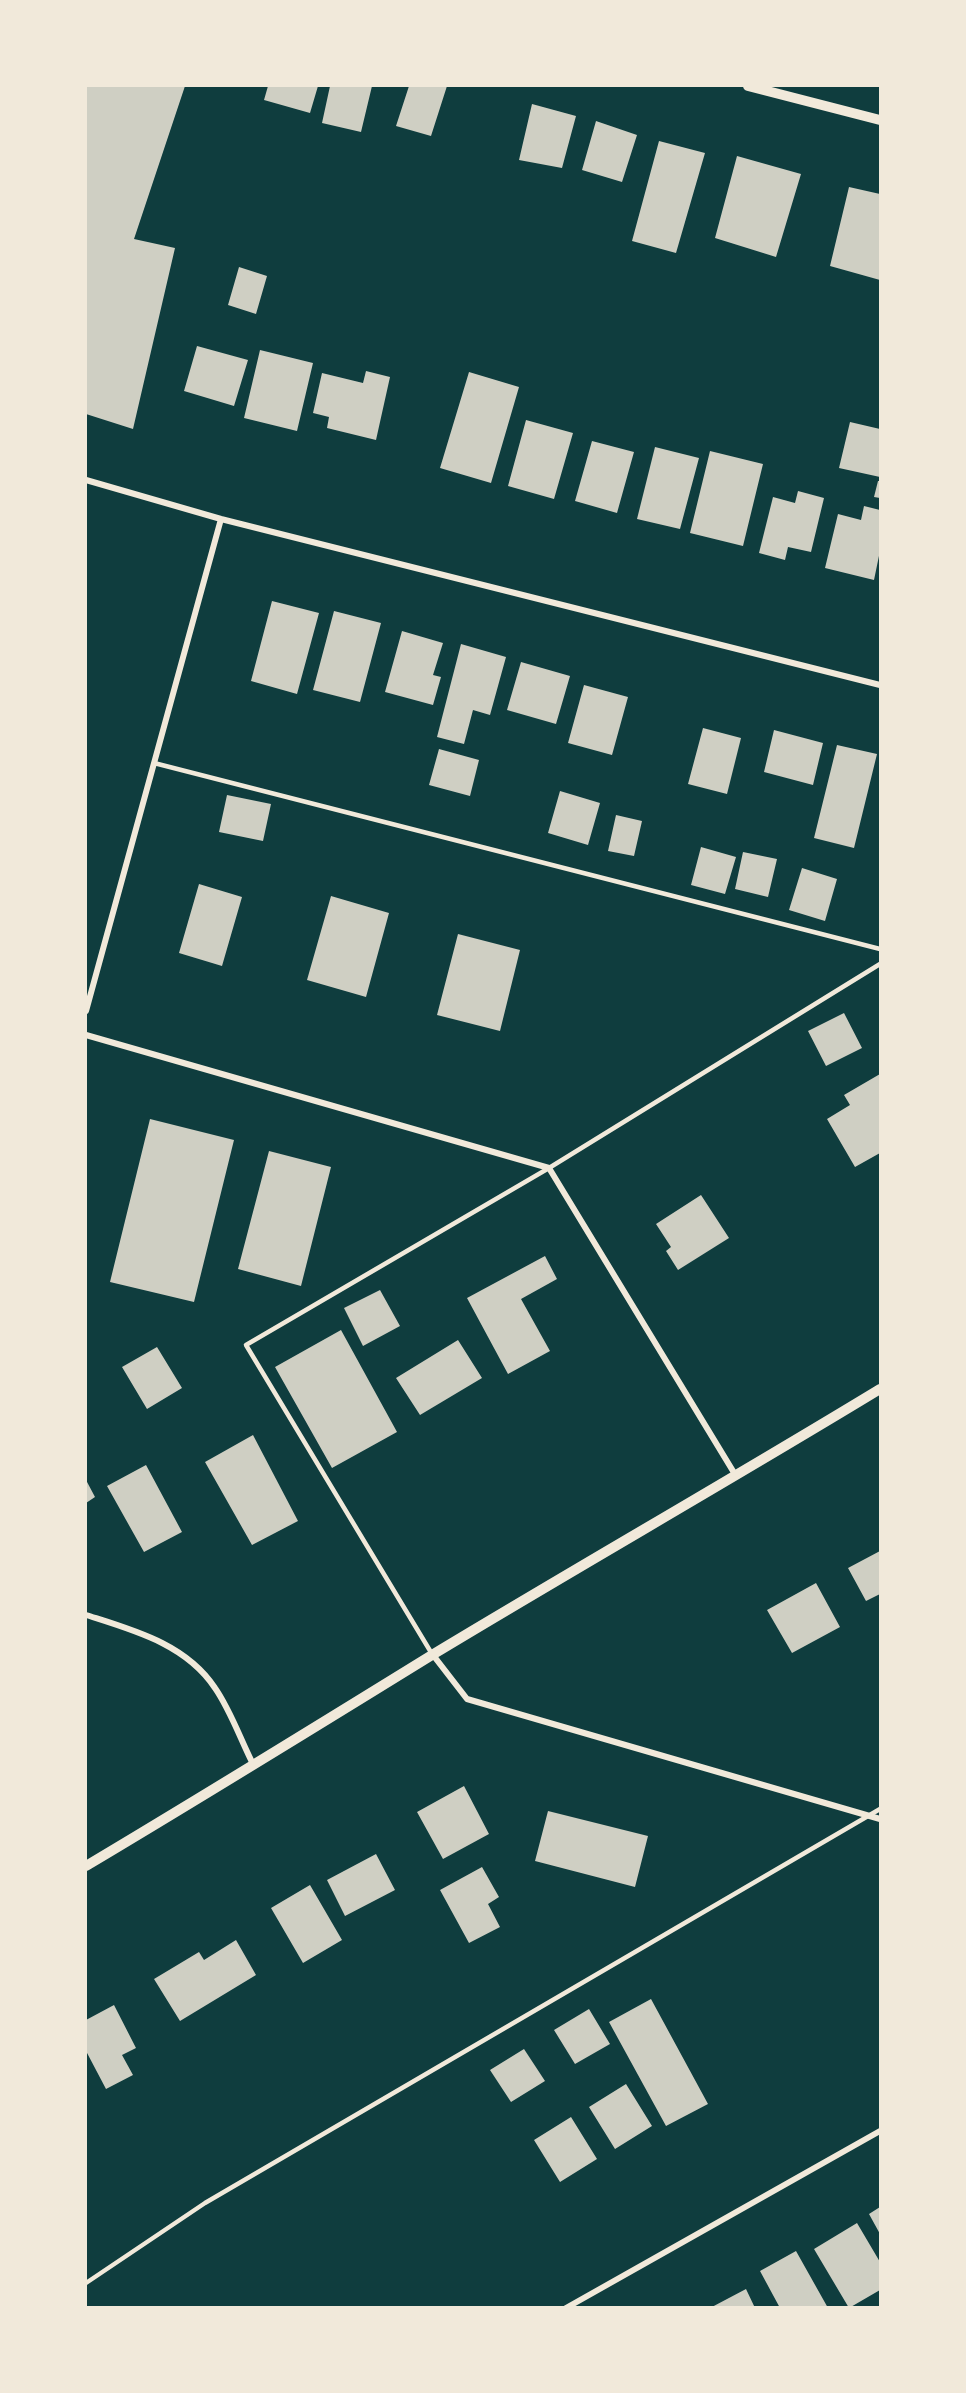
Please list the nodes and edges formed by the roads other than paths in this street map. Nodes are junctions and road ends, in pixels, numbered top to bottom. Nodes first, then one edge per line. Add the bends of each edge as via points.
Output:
1 (748, 86) edge
2 (880, 120) edge
3 (86, 480) edge
4 (221, 519) junction
5 (880, 685) edge
6 (153, 763) junction
7 (880, 949) edge
8 (880, 964) edge
9 (86, 1011) edge
10 (86, 1035) edge
11 (549, 1168) junction
12 (880, 1389) edge
13 (737, 1476) junction
14 (86, 1616) edge
15 (433, 1655) junction
16 (254, 1766) junction
17 (880, 1809) edge
18 (868, 1816) junction
19 (880, 1819) edge
20 (86, 1866) edge
21 (880, 2131) edge
22 (86, 2283) edge
23 (566, 2307) edge

1 - 2 street
3 - 4 street
4 - 5 street
4 - 6 street
6 - 7 lane
6 - 9 street
8 - 11 lane
10 - 11 street
11 - 13 street
11 - 15 lane via 246,1345
12 - 13 street
13 - 15 street
14 - 16 street via 134,1630 195,1664 215,1688
15 - 16 street
15 - 18 street via 467,1699
16 - 20 street
17 - 18 lane
18 - 19 street
18 - 22 lane via 205,2203
21 - 23 street

